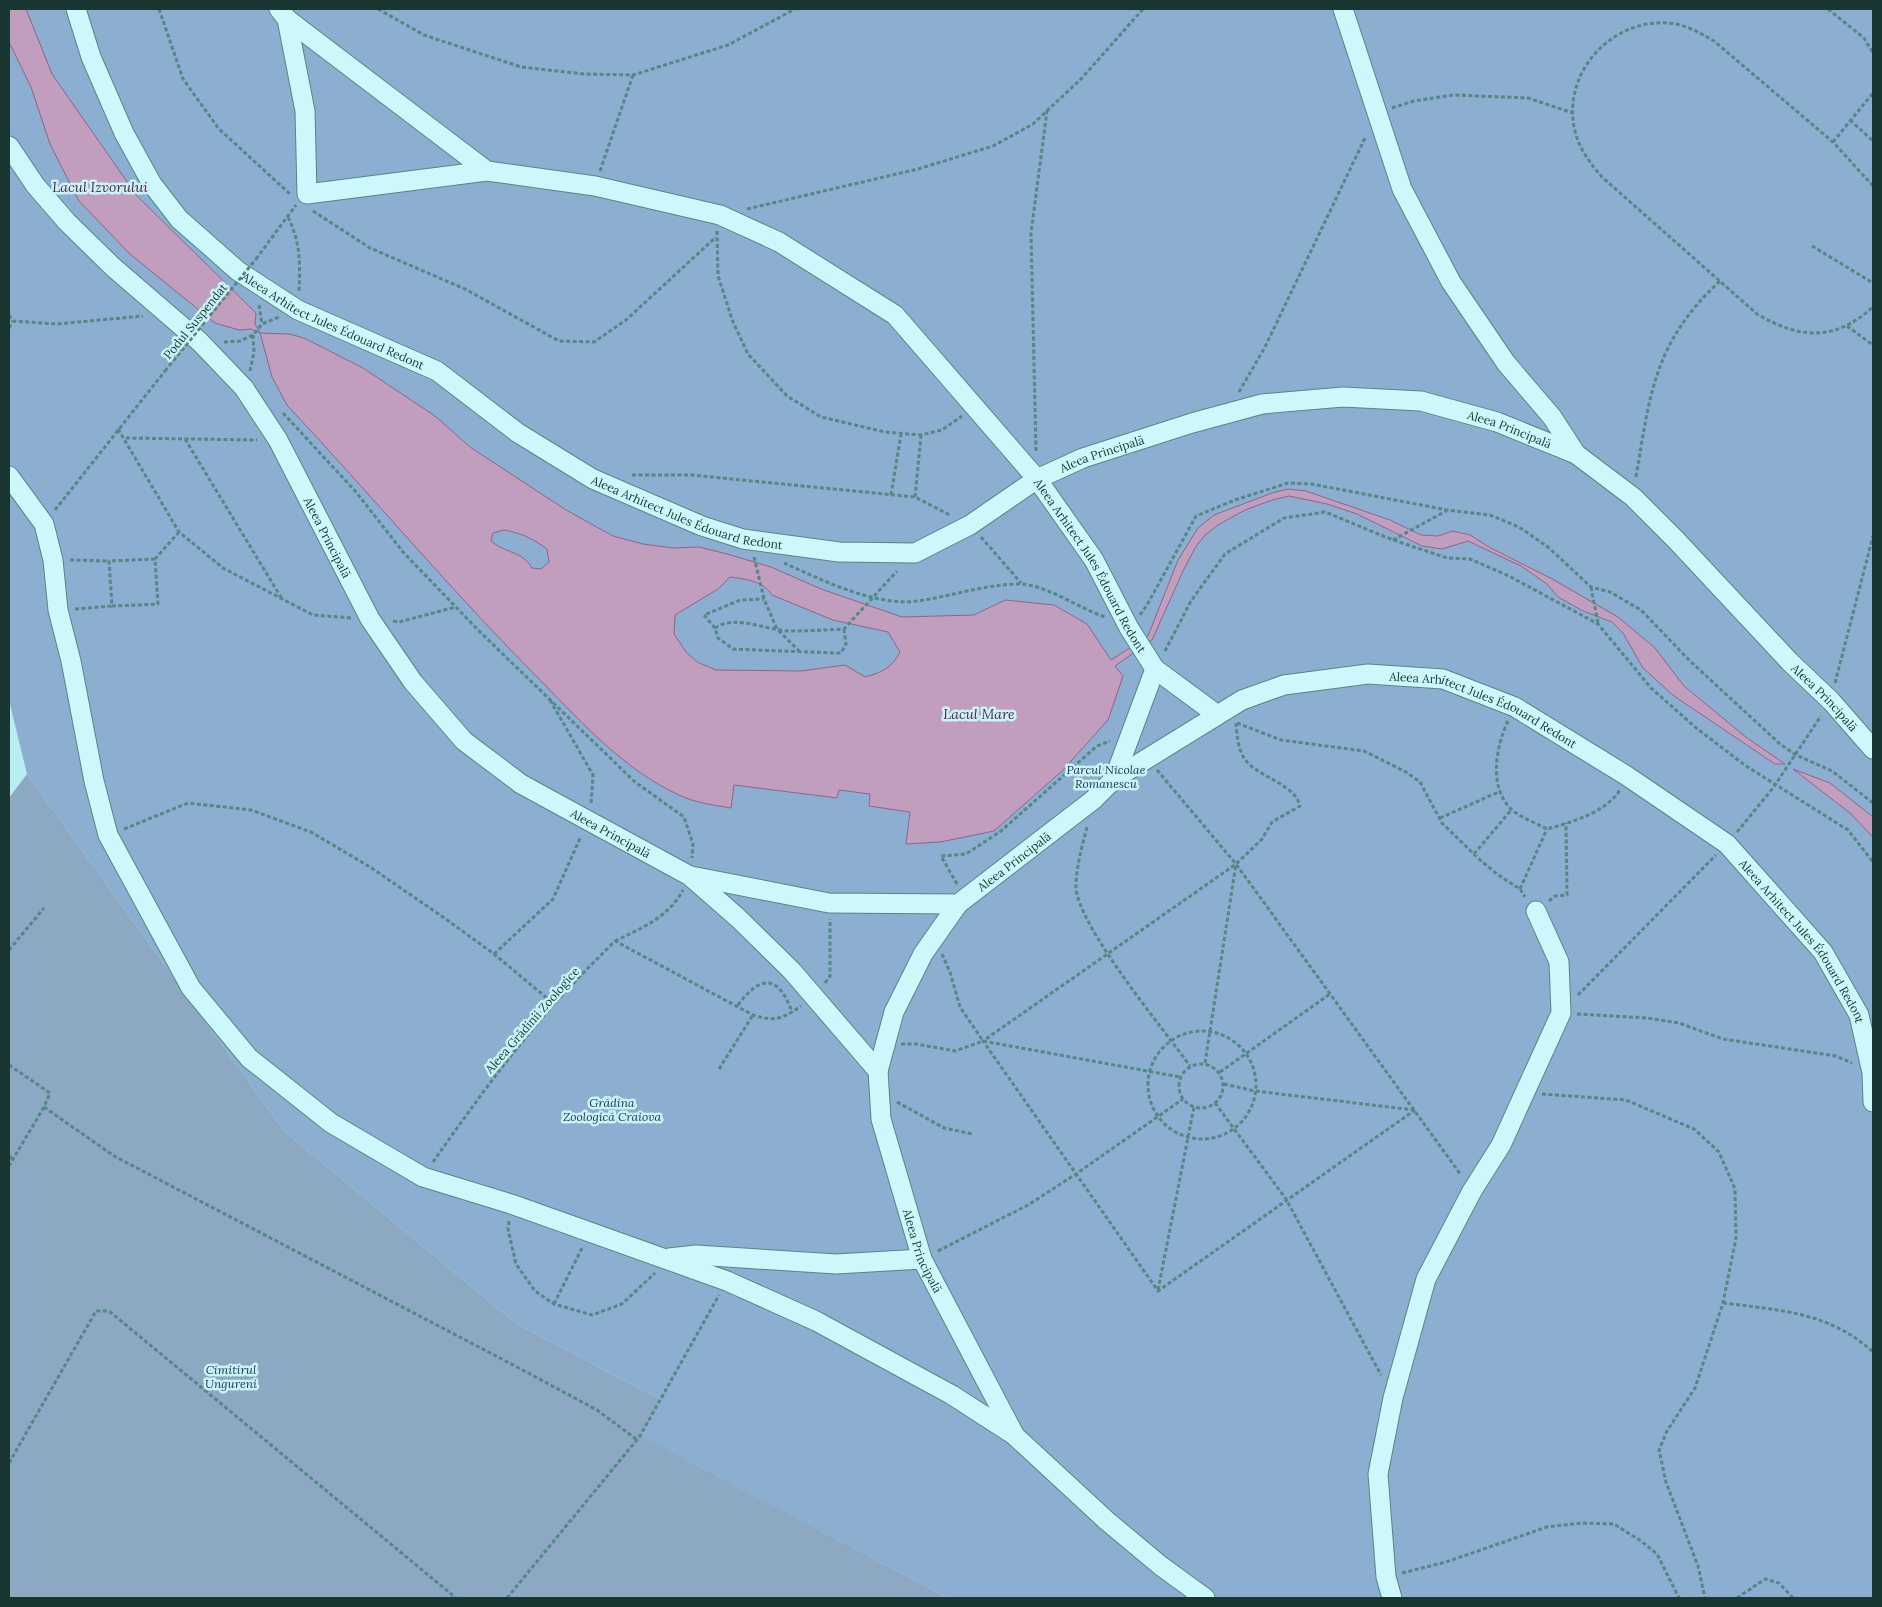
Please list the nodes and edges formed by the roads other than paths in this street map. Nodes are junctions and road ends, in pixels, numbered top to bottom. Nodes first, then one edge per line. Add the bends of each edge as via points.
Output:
1 (76, 9) edge
2 (1343, 9) edge
3 (283, 14) edge
4 (9, 146) edge
5 (487, 171) junction
6 (1576, 454) junction
7 (9, 476) edge
8 (1037, 479) junction
9 (1155, 669) junction
10 (1216, 714) junction
11 (1873, 749) edge
12 (1114, 779) junction
13 (690, 876) junction
14 (962, 901) junction
15 (1536, 911) road end
16 (878, 1071) junction
17 (1873, 1102) edge
18 (667, 1259) junction
19 (922, 1259) junction
20 (1015, 1436) junction
21 (1205, 1598) edge
22 (1392, 1598) edge

1 - 8 street, Aleea Arhitect Jules Édouard Redont via 91,57 124,133 152,184 179,219 238,271 298,310 437,371 518,432 593,479 748,544 838,552 915,553 970,525
2 - 6 street via 1402,190 1451,282 1506,363 1552,417
3 - 5 street
3 - 5 street via 305,112 303,198
4 - 13 street, Aleea Principală via 35,185 112,267 250,381 370,619 413,682 464,741 521,784
5 - 8 street via 596,186 720,215 779,242 894,315
6 - 8 street, Aleea Principală via 1497,422 1421,401 1343,397 1262,404 1083,458
6 - 11 street, Aleea Principală via 1633,497 1831,701
7 - 18 street via 44,524 53,560 58,610 108,835 191,988 249,1058 331,1123 423,1177
8 - 9 street, Aleea Arhitect Jules Édouard Redont via 1094,560 1129,628
9 - 10 street, Aleea Arhitect Jules Édouard Redont
9 - 12 street
10 - 12 street, Aleea Principală
10 - 17 street, Aleea Arhitect Jules Édouard Redont via 1242,700 1284,685 1368,674 1443,679 1515,707 1627,776 1727,844 1824,952 1859,1015 1872,1073
12 - 14 street, Aleea Principală via 1093,800
13 - 14 street, Aleea Principală via 829,903
13 - 16 street, Aleea Principală via 738,918 816,996
14 - 16 street via 923,954 894,1012
15 - 22 street via 1558,962 1561,1013 1501,1145 1472,1191 1426,1280 1393,1398 1378,1474 1386,1577
16 - 19 street, Aleea Principală via 881,1119
18 - 19 street via 696,1255 836,1264
18 - 20 street via 727,1281 833,1330 952,1395
19 - 20 street, Aleea Principală
20 - 21 street, Aleea Principală via 1107,1521

